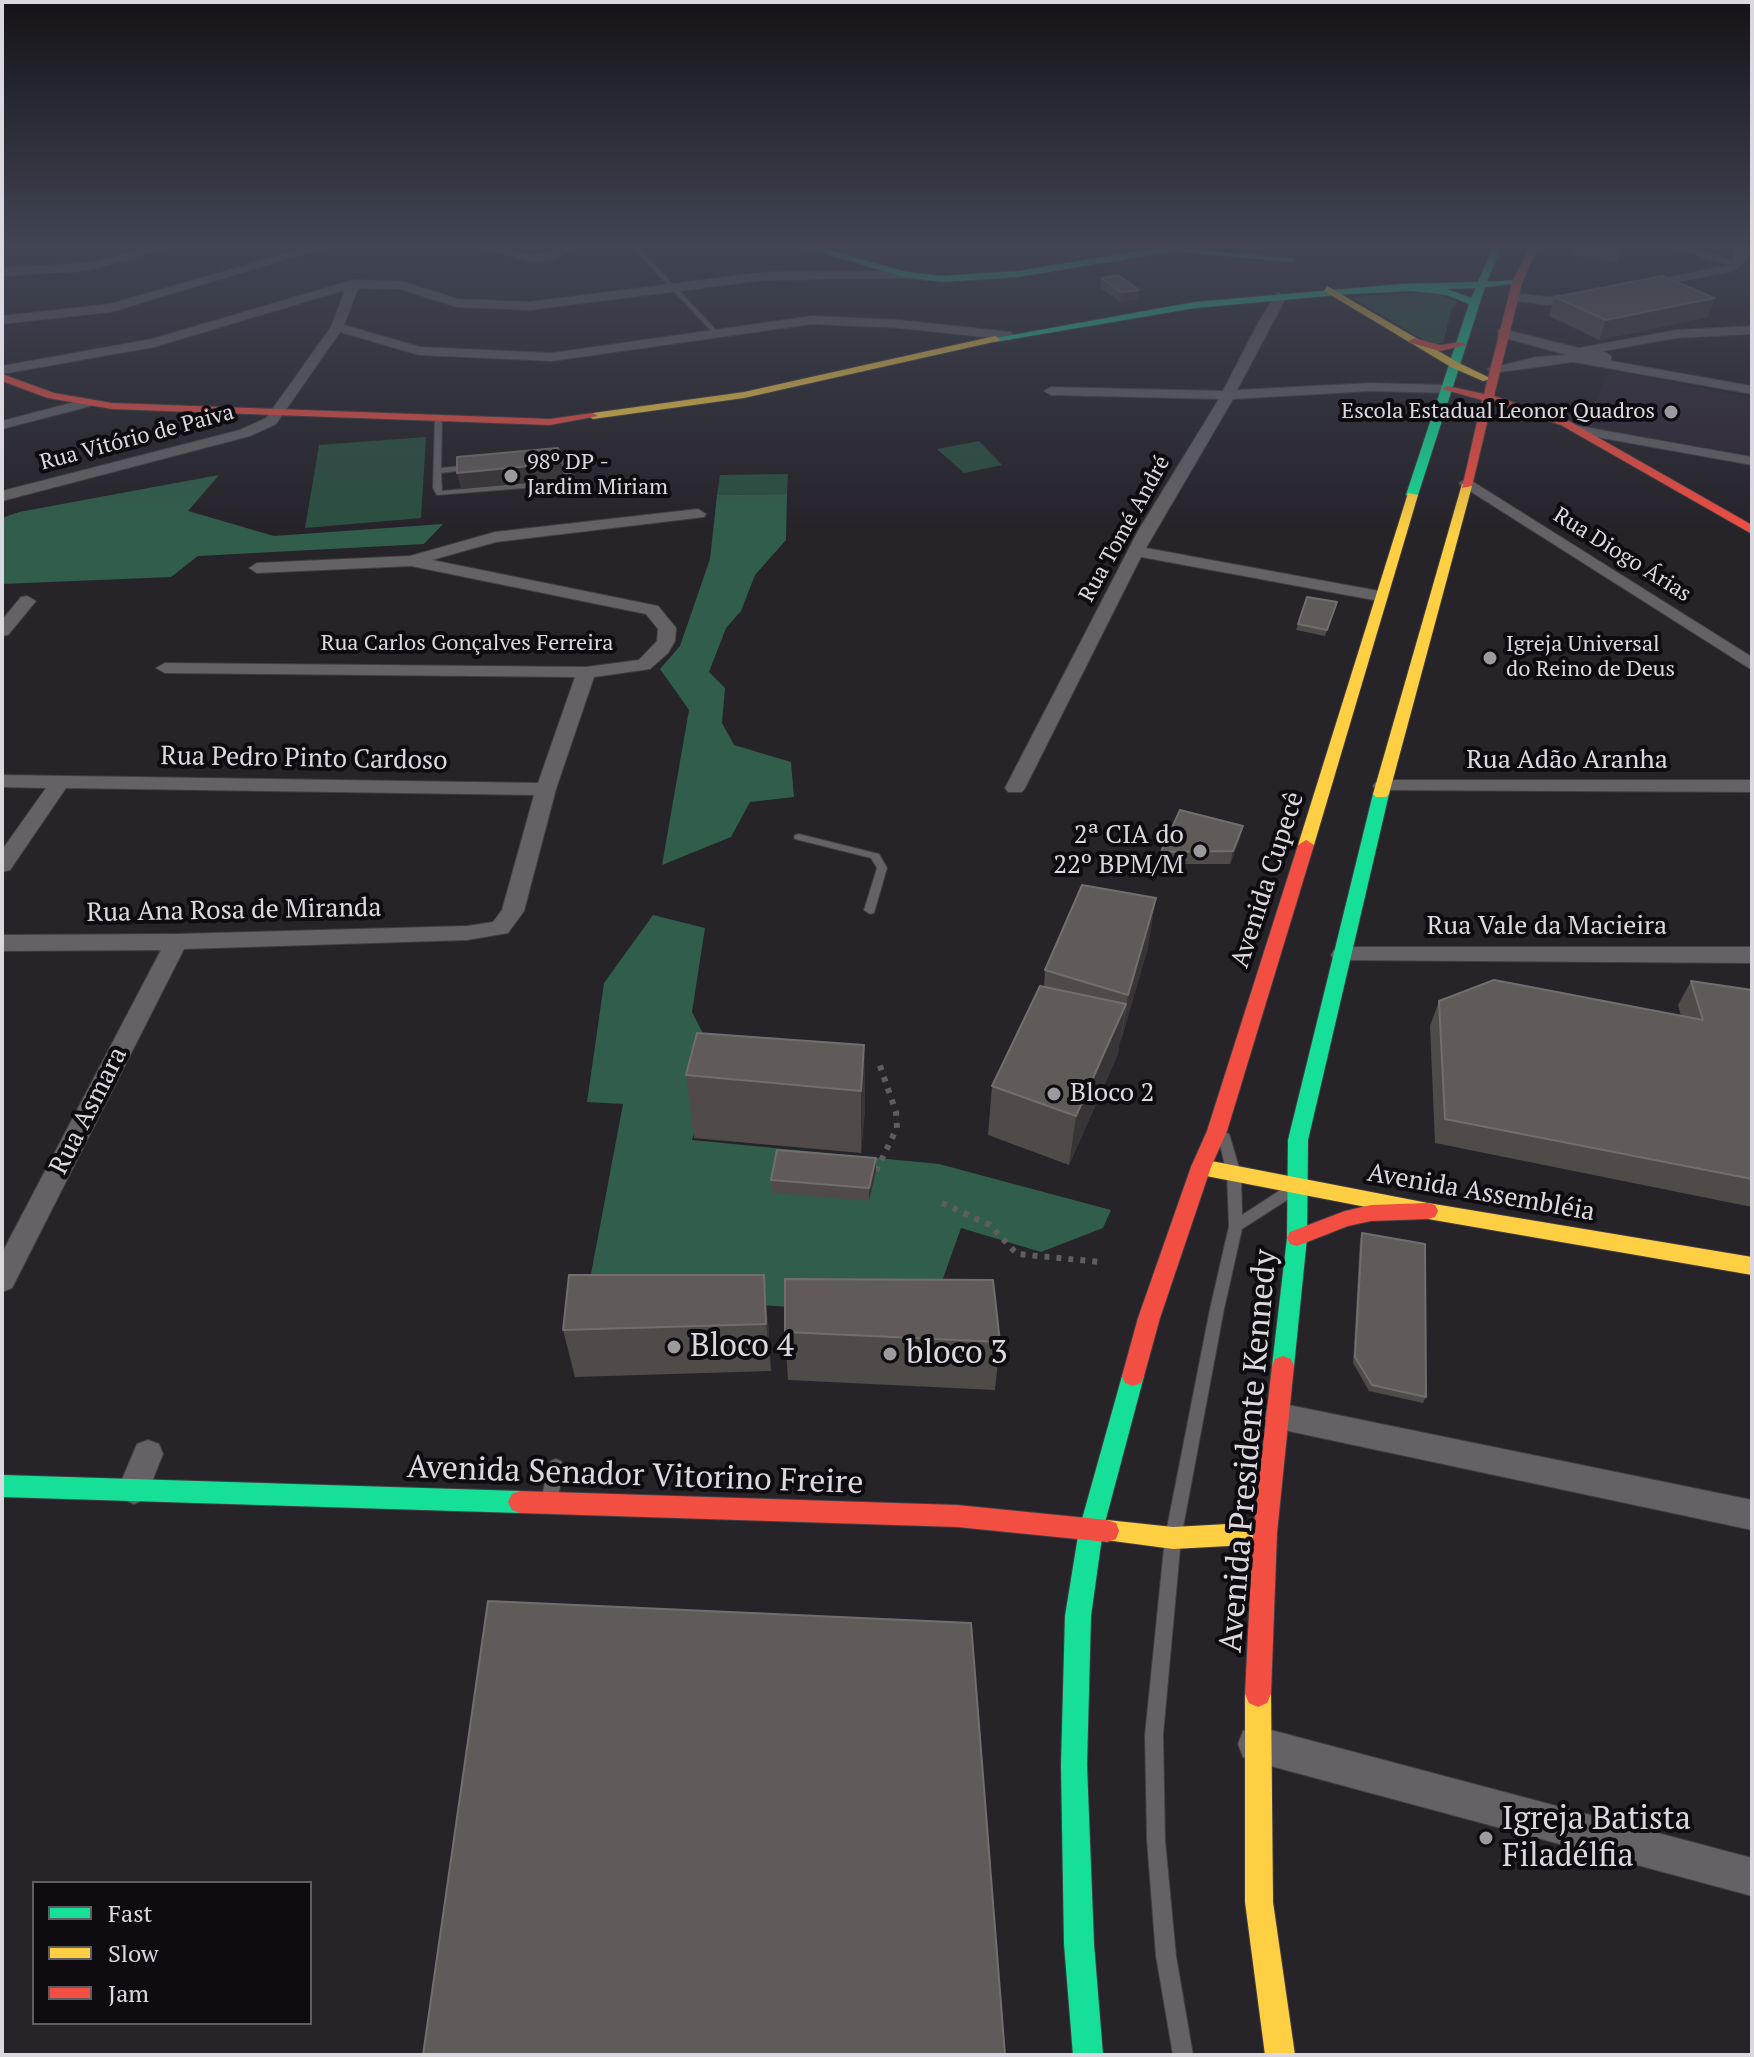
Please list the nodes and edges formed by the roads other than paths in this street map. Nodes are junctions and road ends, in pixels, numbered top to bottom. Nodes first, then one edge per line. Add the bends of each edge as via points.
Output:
1 (154, 343) edge
2 (326, 343) edge
3 (392, 343) edge
4 (659, 343) edge
5 (979, 343) edge
6 (1254, 343) edge
7 (1417, 343) edge
8 (1421, 343) edge
9 (1501, 343) edge
10 (1539, 343) edge
11 (1623, 343) edge
12 (1626, 343) edge
13 (1461, 345) joint
14 (1575, 353) junction
15 (1602, 358) junction
16 (1455, 365) junction
17 (2, 370) edge
18 (2, 377) edge
19 (1491, 382) junction
20 (1447, 389) junction
21 (1752, 390) edge
22 (1051, 391) dead end
23 (1228, 395) junction
24 (86, 403) junction
25 (278, 413) junction
26 (438, 419) junction
27 (2, 425) edge
28 (1572, 426) junction
29 (537, 461) edge
30 (1752, 461) edge
31 (480, 467) edge
32 (438, 471) junction
33 (1467, 483) junction
34 (2, 496) edge
35 (698, 514) dead end
36 (1752, 530) edge
37 (1136, 551) junction
38 (411, 561) junction
39 (257, 568) dead end
40 (1379, 596) junction
41 (27, 601) dead end
42 (2, 631) edge
43 (1752, 665) edge
44 (165, 668) dead end
45 (586, 672) junction
46 (2, 781) edge
47 (60, 782) junction
48 (1383, 786) junction
49 (1752, 786) edge
50 (1015, 788) dead end
51 (546, 789) junction
52 (799, 837) dead end
53 (2, 865) edge
54 (870, 910) dead end
55 (176, 942) junction
56 (2, 943) edge
57 (1342, 955) junction
58 (1752, 955) edge
59 (1219, 1120) junction
60 (1201, 1167) junction
61 (1234, 1174) junction
62 (1296, 1187) junction
63 (1428, 1211) junction
64 (1236, 1226) junction
65 (1297, 1238) junction
66 (1752, 1266) edge
67 (2, 1280) edge
68 (1279, 1416) junction
69 (148, 1454) dead end
70 (556, 1466) dead end
71 (2, 1486) edge
72 (134, 1489) junction
73 (549, 1504) junction
74 (1752, 1515) edge
75 (1091, 1530) junction
76 (1265, 1533) junction
77 (1173, 1538) junction
78 (1256, 1744) junction
79 (1752, 1877) edge
80 (1088, 2055) edge
81 (1183, 2055) edge
82 (1280, 2055) edge

1 - 17 street
2 - 25 street
3 - 4 street via 419,351 552,357
5 - 26 main road via 773,389 614,416 550,422
6 - 23 street, Rua Tomé André
7 - 16 main road
8 - 13 main road via 1440,348
9 - 19 main road
10 - 14 street
11 - 14 street
12 - 15 street
13 - 16 main road, Avenida Cupecê
14 - 15 street
14 - 19 street
15 - 21 street
16 - 19 main road
16 - 20 main road, Avenida Cupecê
18 - 24 main road
19 - 20 main road
19 - 28 main road
19 - 33 main road
20 - 23 street via 1371,387
20 - 40 main road, Avenida Cupecê
22 - 23 street
23 - 37 street, Rua Tomé André
24 - 25 main road
24 - 27 street
25 - 26 main road
25 - 34 street, Rua Vitório de Paiva via 245,433
26 - 32 lane
28 - 30 street
28 - 36 main road
29 - 32 lane via 565,461 568,480 443,494 437,488
31 - 32 lane
33 - 43 street, Rua Diogo Árias
33 - 48 main road
35 - 38 street via 495,537
37 - 40 street
37 - 50 street, Rua Tomé André
38 - 39 street
38 - 45 street, Rua Carlos Gonçalves Ferreira via 632,604 661,618 666,641 644,665
40 - 59 main road, Avenida Cupecê via 1319,807
41 - 42 street
44 - 45 street, Rua Carlos Gonçalves Ferreira
45 - 51 street
46 - 47 street, Rua Pedro Pinto Cardoso
47 - 51 street, Rua Pedro Pinto Cardoso
47 - 53 street
48 - 49 street, Rua Adão Aranha
48 - 57 main road
51 - 55 street, Rua Ana Rosa de Miranda via 508,921 500,928
52 - 54 lane via 875,856 882,868
55 - 56 street, Rua Ana Rosa de Miranda
55 - 67 street, Rua Asmara
57 - 58 street, Rua Vale da Macieira
57 - 62 main road via 1300,1126
59 - 60 main road, Avenida Cupecê
59 - 61 lane
60 - 61 main road, Avenida Assembléia
60 - 75 main road, Avenida Cupecê via 1149,1318
61 - 62 main road, Avenida Assembléia
61 - 64 lane
62 - 63 main road, Avenida Assembléia
62 - 64 lane
62 - 65 main road, Avenida Presidente Kennedy
63 - 65 main road via 1371,1213
63 - 66 main road, Avenida Assembléia
64 - 77 lane
65 - 68 main road, Avenida Presidente Kennedy
68 - 74 street
68 - 76 main road, Avenida Presidente Kennedy
69 - 72 street
70 - 73 lane
71 - 72 main road, Avenida Senador Vitorino Freire
72 - 73 main road, Avenida Senador Vitorino Freire
73 - 75 main road, Avenida Senador Vitorino Freire via 957,1516
75 - 77 main road, Avenida Senador Vitorino Freire
75 - 80 main road via 1078,1616 1074,1765
76 - 77 main road, Avenida Senador Vitorino Freire
76 - 78 main road, Avenida Presidente Kennedy
77 - 81 lane via 1154,1750 1166,1956
78 - 79 street
78 - 82 main road, Avenida Presidente Kennedy via 1259,1902

